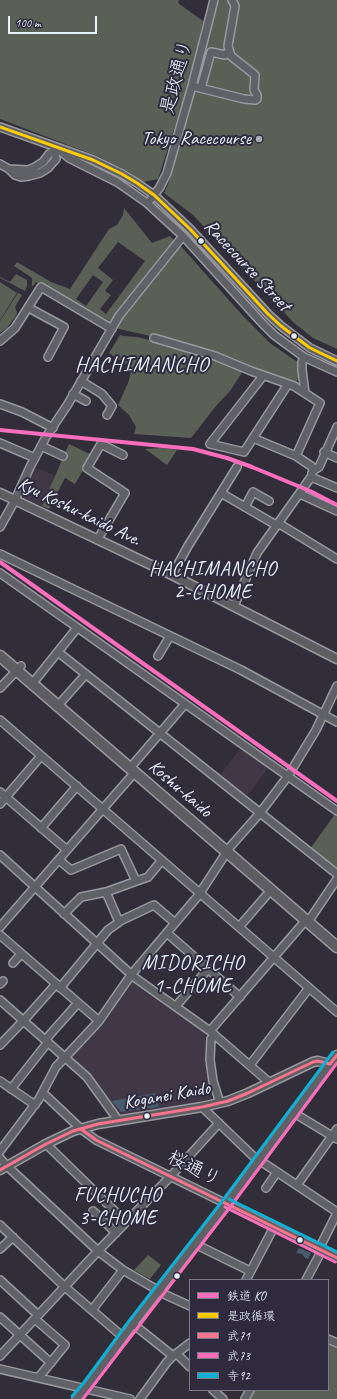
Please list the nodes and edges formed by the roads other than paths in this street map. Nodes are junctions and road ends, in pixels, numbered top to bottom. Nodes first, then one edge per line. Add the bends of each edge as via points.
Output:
1 (214, 0) edge
2 (232, 0) edge
3 (229, 51) junction
4 (192, 86) junction
5 (201, 88) junction
6 (0, 127) edge
7 (55, 149) junction
8 (93, 160) junction
9 (0, 164) edge
10 (125, 187) junction
11 (154, 195) junction
12 (147, 204) junction
13 (183, 236) junction
14 (28, 308) junction
15 (112, 329) junction
16 (154, 338) dead end
17 (0, 341) edge
18 (48, 357) dead end
19 (304, 357) junction
20 (337, 361) edge
21 (337, 372) edge
22 (263, 376) junction
23 (81, 382) junction
24 (288, 384) junction
25 (305, 393) junction
26 (73, 394) junction
27 (86, 401) dead end
28 (0, 404) edge
29 (107, 415) dead end
30 (337, 427) edge
31 (53, 428) junction
32 (253, 438) junction
33 (0, 443) edge
34 (41, 446) junction
35 (324, 452) junction
36 (123, 455) dead end
37 (63, 456) dead end
38 (296, 456) junction
39 (35, 458) junction
40 (337, 458) edge
41 (237, 467) dead end
42 (314, 470) junction
43 (311, 477) junction
44 (337, 488) edge
45 (0, 492) edge
46 (221, 493) junction
47 (300, 494) junction
48 (15, 499) junction
49 (269, 501) dead end
50 (245, 507) junction
51 (337, 511) edge
52 (277, 524) junction
53 (0, 527) edge
54 (98, 539) junction
55 (0, 554) edge
56 (337, 559) edge
57 (0, 573) edge
58 (172, 575) junction
59 (234, 606) junction
60 (77, 628) junction
61 (170, 636) junction
62 (0, 648) edge
63 (58, 652) junction
64 (0, 656) edge
65 (158, 656) dead end
66 (337, 659) edge
67 (19, 669) junction
68 (86, 674) junction
69 (34, 682) junction
70 (337, 686) edge
71 (0, 688) edge
72 (62, 701) junction
73 (185, 704) junction
74 (323, 714) junction
75 (0, 720) edge
76 (337, 722) edge
77 (160, 733) junction
78 (41, 756) junction
79 (133, 768) junction
80 (288, 776) junction
81 (77, 786) junction
82 (3, 795) edge
83 (0, 804) edge
84 (103, 809) junction
85 (337, 811) edge
86 (260, 813) junction
87 (41, 828) junction
88 (228, 849) junction
89 (67, 850) junction
90 (0, 855) edge
91 (59, 860) junction
92 (162, 860) junction
93 (337, 874) edge
94 (337, 879) edge
95 (136, 881) junction
96 (36, 887) junction
97 (271, 890) junction
98 (106, 892) junction
99 (200, 893) junction
100 (64, 914) junction
101 (308, 920) junction
102 (119, 922) junction
103 (175, 923) junction
104 (0, 927) edge
105 (239, 927) junction
106 (167, 933) junction
107 (0, 935) edge
108 (337, 939) edge
109 (97, 944) junction
110 (337, 947) edge
111 (21, 954) junction
112 (274, 957) junction
113 (13, 963) dead end
114 (208, 969) junction
115 (131, 975) junction
116 (58, 986) junction
117 (310, 988) junction
118 (240, 997) junction
119 (0, 1000) edge
120 (78, 1003) junction
121 (176, 1006) junction
122 (337, 1012) edge
123 (23, 1021) junction
124 (98, 1021) junction
125 (212, 1033) junction
126 (47, 1041) junction
127 (0, 1046) edge
128 (337, 1055) edge
129 (65, 1057) junction
130 (330, 1064) junction
131 (250, 1065) junction
132 (0, 1081) edge
133 (270, 1083) junction
134 (11, 1089) junction
135 (43, 1093) junction
136 (220, 1103) junction
137 (35, 1105) junction
138 (202, 1107) junction
139 (294, 1113) junction
140 (118, 1120) junction
141 (219, 1123) junction
142 (80, 1129) junction
143 (337, 1129) edge
144 (335, 1137) edge
145 (46, 1144) junction
146 (0, 1151) edge
147 (0, 1158) edge
148 (259, 1160) junction
149 (4, 1168) edge
150 (277, 1172) junction
151 (171, 1176) junction
152 (297, 1185) junction
153 (266, 1188) dead end
154 (227, 1203) junction
155 (93, 1211) dead end
156 (337, 1212) edge
157 (126, 1222) junction
158 (0, 1225) edge
159 (274, 1226) junction
160 (116, 1233) junction
161 (13, 1237) junction
162 (196, 1244) junction
163 (0, 1249) edge
164 (320, 1249) junction
165 (98, 1251) junction
166 (337, 1258) edge
167 (123, 1270) junction
168 (250, 1271) junction
169 (246, 1279) edge
170 (306, 1279) edge
171 (0, 1280) edge
172 (65, 1286) junction
173 (159, 1290) junction
174 (189, 1305) edge
175 (92, 1310) junction
176 (0, 1317) edge
177 (36, 1317) junction
178 (133, 1324) junction
179 (20, 1335) junction
180 (123, 1337) junction
181 (189, 1345) edge
182 (0, 1355) edge
183 (175, 1355) junction
184 (51, 1363) junction
185 (189, 1367) edge
186 (0, 1369) edge
187 (39, 1377) junction
188 (86, 1388) junction
189 (214, 1391) edge
190 (76, 1399) edge
191 (130, 1399) edge
192 (140, 1399) edge
193 (223, 1399) edge

1 - 4 street, 是政通り
2 - 3 street via 234,6
3 - 5 street via 225,55 211,52
3 - 5 street via 231,56 255,75 254,90 258,95 257,99 244,99
4 - 5 street
4 - 11 street, 是政通り via 167,173
6 - 7 street
7 - 8 street, Racecourse Street via 72,151
7 - 9 street via 56,159 40,173 21,177
7 - 10 street, Racecourse Street
8 - 10 street via 127,182 129,185
8 - 11 street, Racecourse Street via 122,174
10 - 12 street, Racecourse Street
11 - 12 street, 是政通り
11 - 20 street, Racecourse Street via 201,240 281,326 310,348
12 - 13 street, Racecourse Street
13 - 15 street via 119,316
13 - 19 street, Racecourse Street via 274,335
14 - 15 street via 41,287
14 - 17 street via 15,328
14 - 18 street via 64,327
15 - 23 street
16 - 22 street via 215,356
19 - 21 street, Racecourse Street
19 - 25 street via 302,370
22 - 24 street
22 - 32 street via 210,444 244,452
23 - 26 street
23 - 29 street via 102,394 112,406
24 - 25 street
24 - 32 street
25 - 38 street via 320,403
26 - 27 street
26 - 31 street
28 - 31 street
30 - 35 street
31 - 34 street
32 - 38 street
33 - 39 street
34 - 37 street
34 - 39 street
35 - 40 street
35 - 42 street via 319,466
36 - 54 street via 101,444 87,468 125,493
38 - 42 street
39 - 48 street
41 - 46 street
42 - 43 street
43 - 44 street
43 - 47 street
45 - 48 main road, Kyu Koshu-kaido Ave.
46 - 50 street
46 - 58 street
47 - 51 street
47 - 52 street
48 - 53 street
48 - 54 main road, Kyu Koshu-kaido Ave.
49 - 50 street via 254,492
50 - 52 street
52 - 56 street
52 - 59 street via 257,553
54 - 58 main road, Kyu Koshu-kaido Ave.
55 - 61 street
57 - 60 street
58 - 59 main road, Kyu Koshu-kaido Ave.
59 - 66 main road, Kyu Koshu-kaido Ave.
60 - 63 street
60 - 73 street
61 - 65 street
61 - 74 street
62 - 67 highway, Koshu-kaido
63 - 68 street
63 - 69 street
64 - 67 highway, Koshu-kaido
67 - 69 highway, Koshu-kaido
67 - 71 street
68 - 72 street
68 - 77 street
69 - 72 highway, Koshu-kaido
69 - 79 highway, Koshu-kaido
70 - 74 street
72 - 79 highway, Koshu-kaido
73 - 77 street
73 - 80 street
74 - 76 street
74 - 80 street
75 - 78 street
77 - 79 street
77 - 86 street
78 - 81 street
78 - 82 street
79 - 84 street
79 - 88 highway, Koshu-kaido
80 - 85 street
80 - 86 street
81 - 84 street
81 - 87 street
82 - 83 street
82 - 87 street
84 - 89 street
84 - 92 street
86 - 88 street
86 - 93 street
87 - 89 street
88 - 97 highway, Koshu-kaido
88 - 99 street
88 - 101 highway, Koshu-kaido
89 - 91 street
90 - 96 street
91 - 95 street via 71,870 121,849
91 - 96 street
92 - 95 street via 148,877
92 - 99 street
94 - 101 street
95 - 98 street
96 - 100 street
96 - 104 street
97 - 101 highway, Koshu-kaido
97 - 105 street
98 - 100 street via 81,897
98 - 102 street
99 - 103 street
99 - 105 street
100 - 109 street
101 - 108 highway, Koshu-kaido
101 - 110 highway, Koshu-kaido
101 - 112 street
102 - 103 street via 154,905
102 - 109 street via 108,930
103 - 106 street
105 - 112 street
106 - 114 street
106 - 115 street
107 - 111 street
109 - 115 street
109 - 116 street
111 - 113 street
111 - 116 street
112 - 117 street
112 - 118 street
114 - 118 street
114 - 121 street
115 - 121 street
115 - 124 street
116 - 120 street
116 - 123 street
117 - 122 street
117 - 131 street
118 - 125 street
119 - 123 street
120 - 124 street
120 - 126 street
121 - 125 street
123 - 126 street
123 - 127 street
124 - 129 street
125 - 131 street
125 - 136 street via 210,1060
126 - 129 street
126 - 134 street
128 - 130 main road
129 - 135 street via 56,1067
129 - 140 street via 87,1077
130 - 133 main road, Koganei Kaido via 313,1062
130 - 139 street
131 - 133 street
132 - 134 street
133 - 136 main road, Koganei Kaido
134 - 137 street
135 - 137 street
135 - 142 street, 桜通り
136 - 138 main road, Koganei Kaido
137 - 146 street
138 - 140 main road, Koganei Kaido
138 - 141 street
139 - 144 street
139 - 148 street
140 - 142 main road, Koganei Kaido
141 - 148 street
141 - 151 street
142 - 145 main road, Koganei Kaido
142 - 151 street, 桜通り via 96,1140
143 - 144 street
144 - 152 street
145 - 149 main road, Koganei Kaido
145 - 157 street
147 - 149 street
148 - 150 street
148 - 154 street
149 - 165 street
150 - 152 street
150 - 153 street
151 - 154 street, 桜通り
151 - 157 street
152 - 156 street
154 - 159 street, 桜通り
154 - 162 street
155 - 160 street
156 - 164 street
157 - 160 street
158 - 161 street
159 - 164 street, 桜通り
159 - 168 street
160 - 165 street
161 - 163 street
161 - 172 street
162 - 168 street
162 - 173 street
164 - 166 street, 桜通り
164 - 170 street
165 - 167 street
165 - 172 street
167 - 173 street
167 - 175 street
168 - 169 street
171 - 177 street
172 - 175 street
172 - 177 street
173 - 174 street
173 - 178 street
175 - 180 street
176 - 179 street
177 - 179 street
177 - 184 street via 65,1345
178 - 180 street
178 - 183 street
179 - 182 street
179 - 184 street
180 - 188 street
181 - 183 street
183 - 185 street
183 - 192 street
184 - 187 street
186 - 187 street
187 - 188 street
188 - 190 street
188 - 191 street
189 - 193 street

